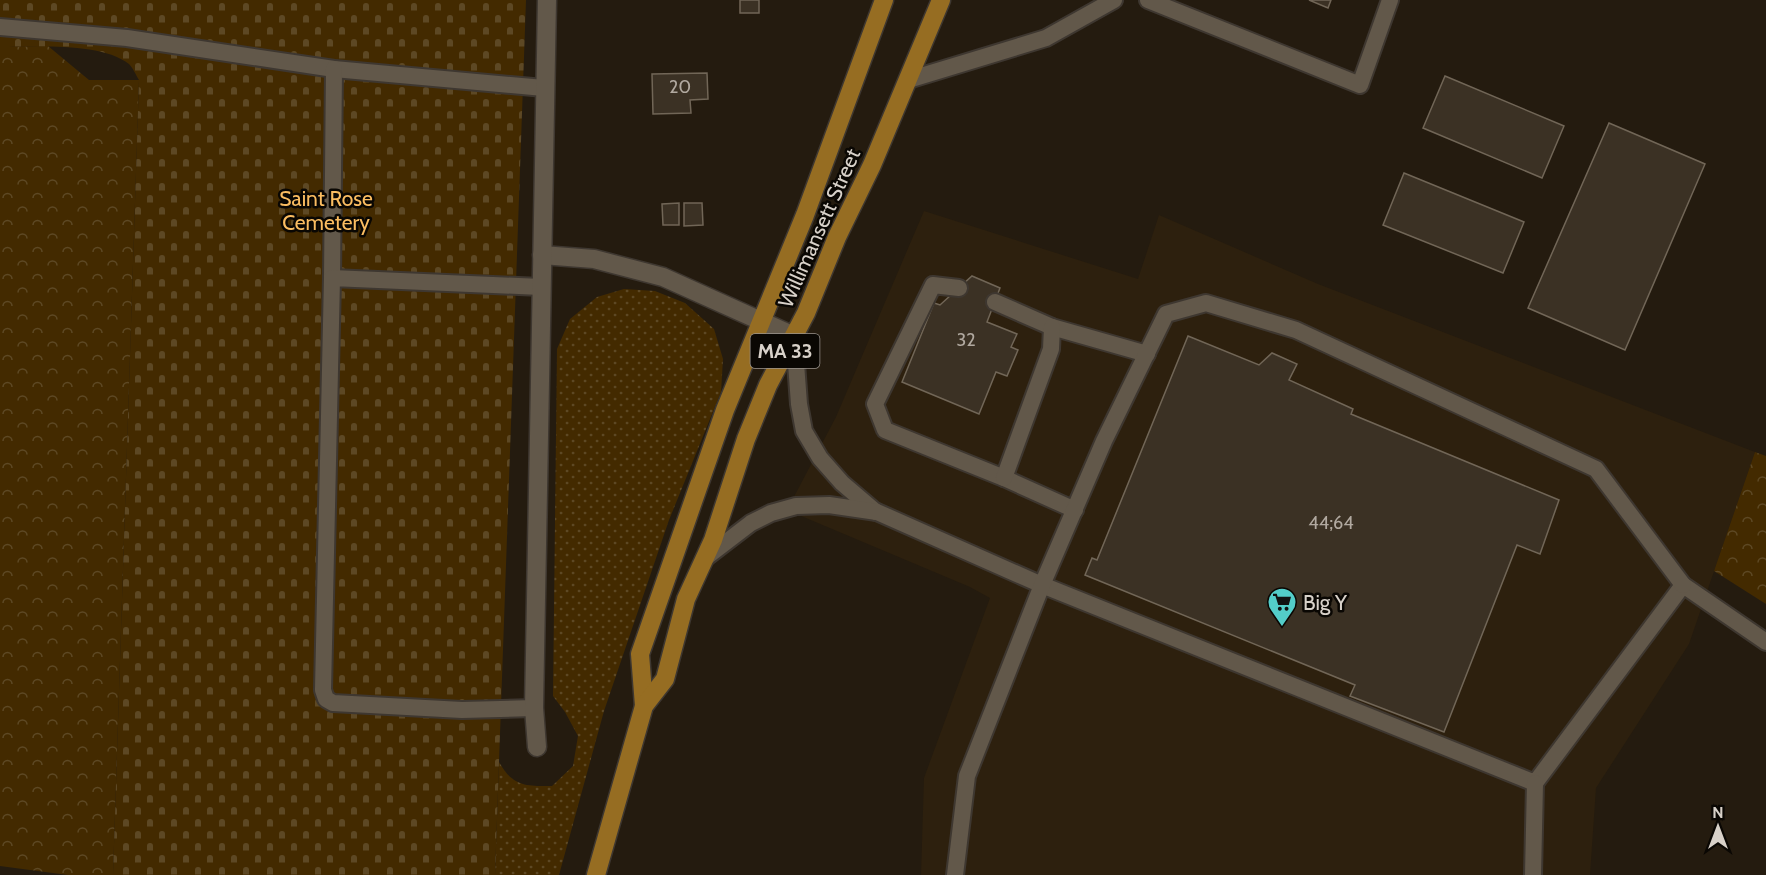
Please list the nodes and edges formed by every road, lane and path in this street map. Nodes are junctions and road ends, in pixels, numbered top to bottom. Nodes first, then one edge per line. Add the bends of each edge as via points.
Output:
1 (547, 0) edge
2 (884, 0) edge
3 (941, 0) edge
4 (1114, 0) edge
5 (1148, 0) edge
6 (1390, 0) edge
7 (0, 27) edge
8 (334, 69) junction
9 (908, 80) junction
10 (544, 88) junction
11 (542, 255) junction
12 (332, 278) junction
13 (541, 287) junction
14 (959, 288) dead end
15 (995, 302) dead end
16 (761, 322) junction
17 (1052, 327) junction
18 (794, 336) junction
19 (1146, 354) junction
20 (1004, 478) junction
21 (1075, 510) junction
22 (877, 512) junction
23 (704, 559) junction
24 (1042, 585) junction
25 (1683, 585) junction
26 (1766, 642) edge
27 (644, 706) junction
28 (534, 708) junction
29 (537, 747) dead end
30 (1535, 783) junction
31 (596, 875) edge
32 (955, 875) edge
33 (1533, 875) edge

1 - 10 street
2 - 16 main road, Willimansett Street / MA 33
3 - 9 main road, Willimansett Street / MA 33
4 - 9 lane via 1046,38
5 - 6 lane via 1360,85
7 - 8 lane via 127,38
8 - 10 lane
8 - 12 lane
9 - 18 main road, Willimansett Street / MA 33
10 - 11 street
11 - 13 street
11 - 16 street via 594,259 663,277
12 - 13 lane
12 - 28 lane via 325,697 333,703 450,709
13 - 28 street
14 - 20 lane via 933,285 875,404 885,430
15 - 17 lane
16 - 18 street
16 - 27 main road, Willimansett Street / MA 33 via 725,410 640,654
17 - 19 lane
17 - 20 lane via 1051,349
18 - 22 lane via 804,431 820,458 842,483
18 - 23 main road, Willimansett Street / MA 33 via 768,384
19 - 21 lane
19 - 25 lane via 1166,314 1206,303 1296,330 1596,469
20 - 21 lane
21 - 24 lane
22 - 23 lane via 829,505 796,506 751,523
22 - 24 lane
23 - 27 main road, Willimansett Street / MA 33 via 686,599 665,679
24 - 30 lane
24 - 32 lane via 967,776
25 - 26 lane
25 - 30 lane
27 - 31 main road, Willimansett Street / MA 33
28 - 29 street
30 - 33 lane

